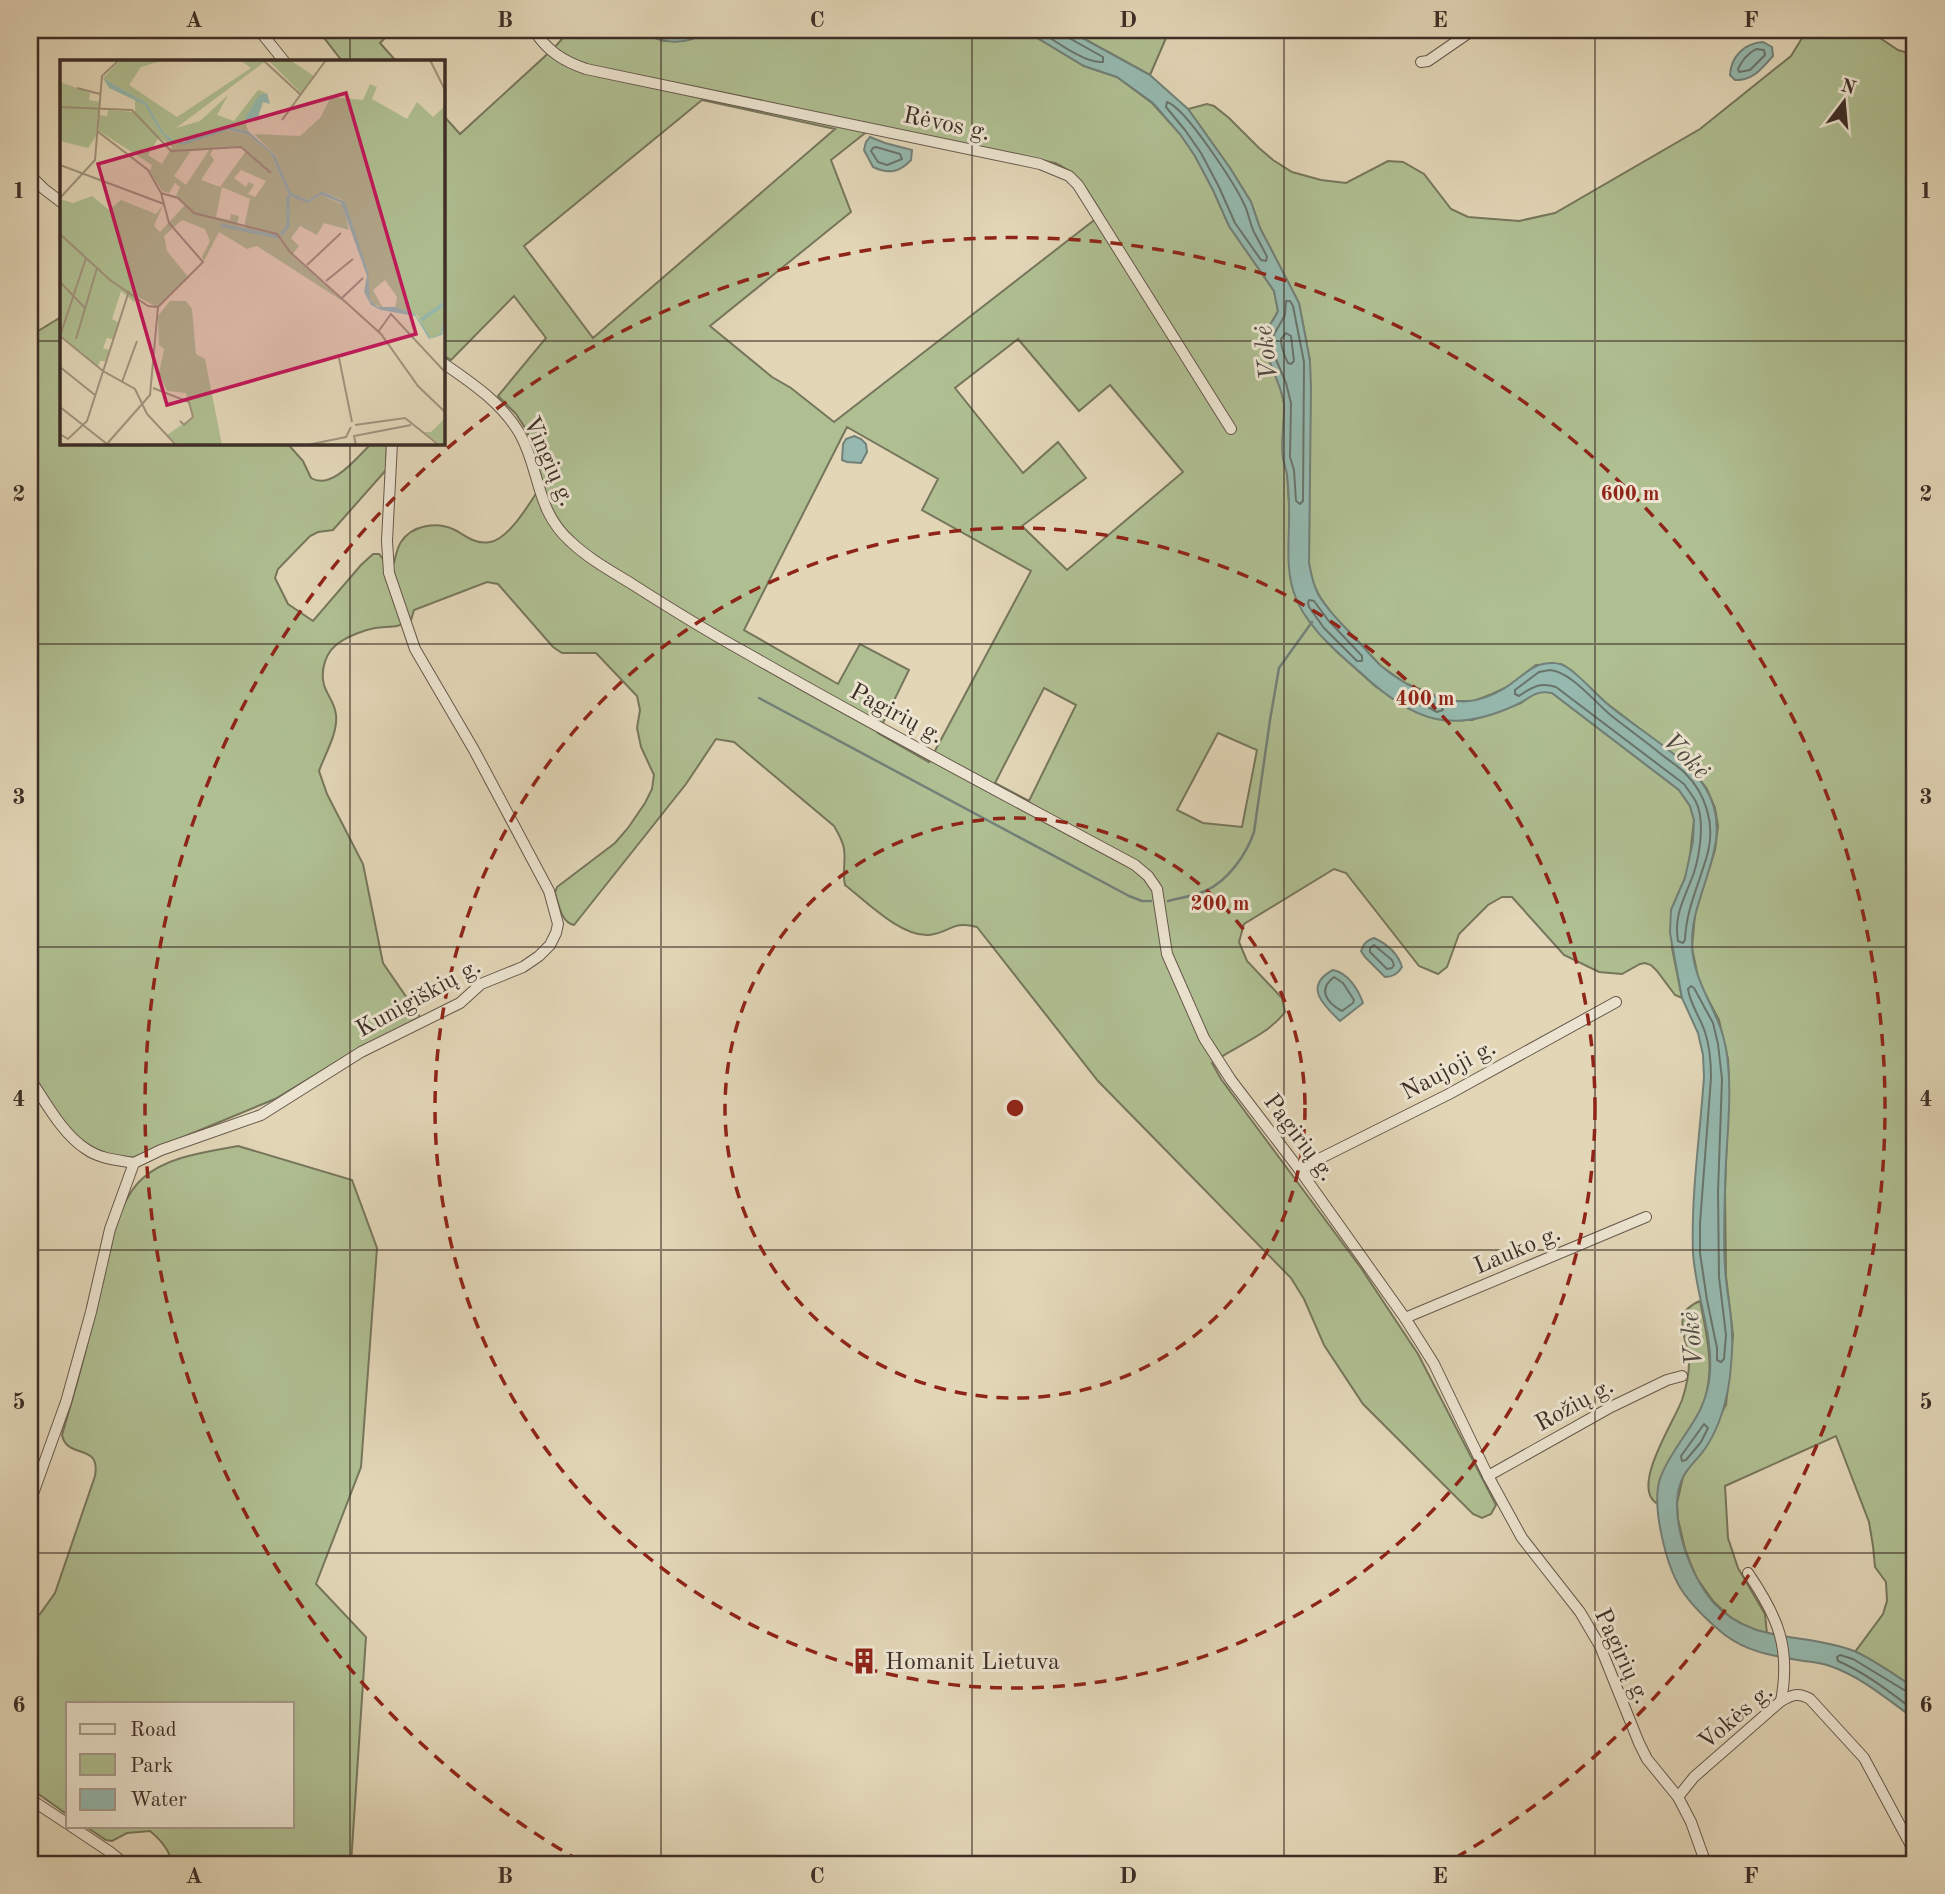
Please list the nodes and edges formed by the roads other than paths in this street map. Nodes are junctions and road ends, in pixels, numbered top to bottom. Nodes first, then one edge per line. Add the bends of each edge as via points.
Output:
1 (259, 30) edge
2 (534, 30) edge
3 (1473, 30) edge
4 (283, 60) edge
5 (1421, 62) dead end
6 (30, 175) edge
7 (60, 201) edge
8 (444, 364) edge
9 (1231, 429) dead end
10 (392, 444) edge
11 (690, 621) joint
12 (1615, 1002) dead end
13 (30, 1079) edge
14 (134, 1163) junction
15 (1299, 1169) junction
16 (1646, 1217) dead end
17 (1405, 1318) junction
18 (1682, 1376) dead end
19 (1488, 1476) junction
20 (30, 1502) edge
21 (1748, 1573) dead end
22 (1782, 1701) junction
23 (1678, 1797) junction
24 (30, 1798) edge
25 (66, 1822) edge
26 (74, 1828) edge
27 (1915, 1853) edge
28 (125, 1864) edge
29 (1706, 1864) edge

1 - 4 street
2 - 9 street, Rėvos g. via 555,55 586,69 1040,164 1069,176
3 - 5 street
6 - 7 street
8 - 11 street, Vingių g. via 507,414 521,435 548,513 570,542
10 - 14 street, Kunigiškių g. via 389,573 415,649 549,891 556,933 550,945 523,967 481,984 460,1003 361,1052 261,1115
11 - 15 street, Pagirių g. via 1148,876 1157,889 1167,954 1204,1038
12 - 15 street, Naujoji g.
13 - 14 street via 68,1134 86,1149
14 - 20 street via 110,1229 66,1402
15 - 17 street, Pagirių g.
16 - 17 street, Lauko g.
17 - 19 street, Pagirių g. via 1434,1364
18 - 19 street, Rožių g. via 1611,1406
19 - 23 street, Pagirių g. via 1522,1538 1580,1612 1600,1646 1647,1759
21 - 22 street via 1781,1633
22 - 23 street, Vokės g. via 1694,1777
22 - 27 street, Vokės g. via 1793,1695 1810,1699 1864,1758
23 - 29 street, Pagirių g.
24 - 25 street
26 - 28 street

